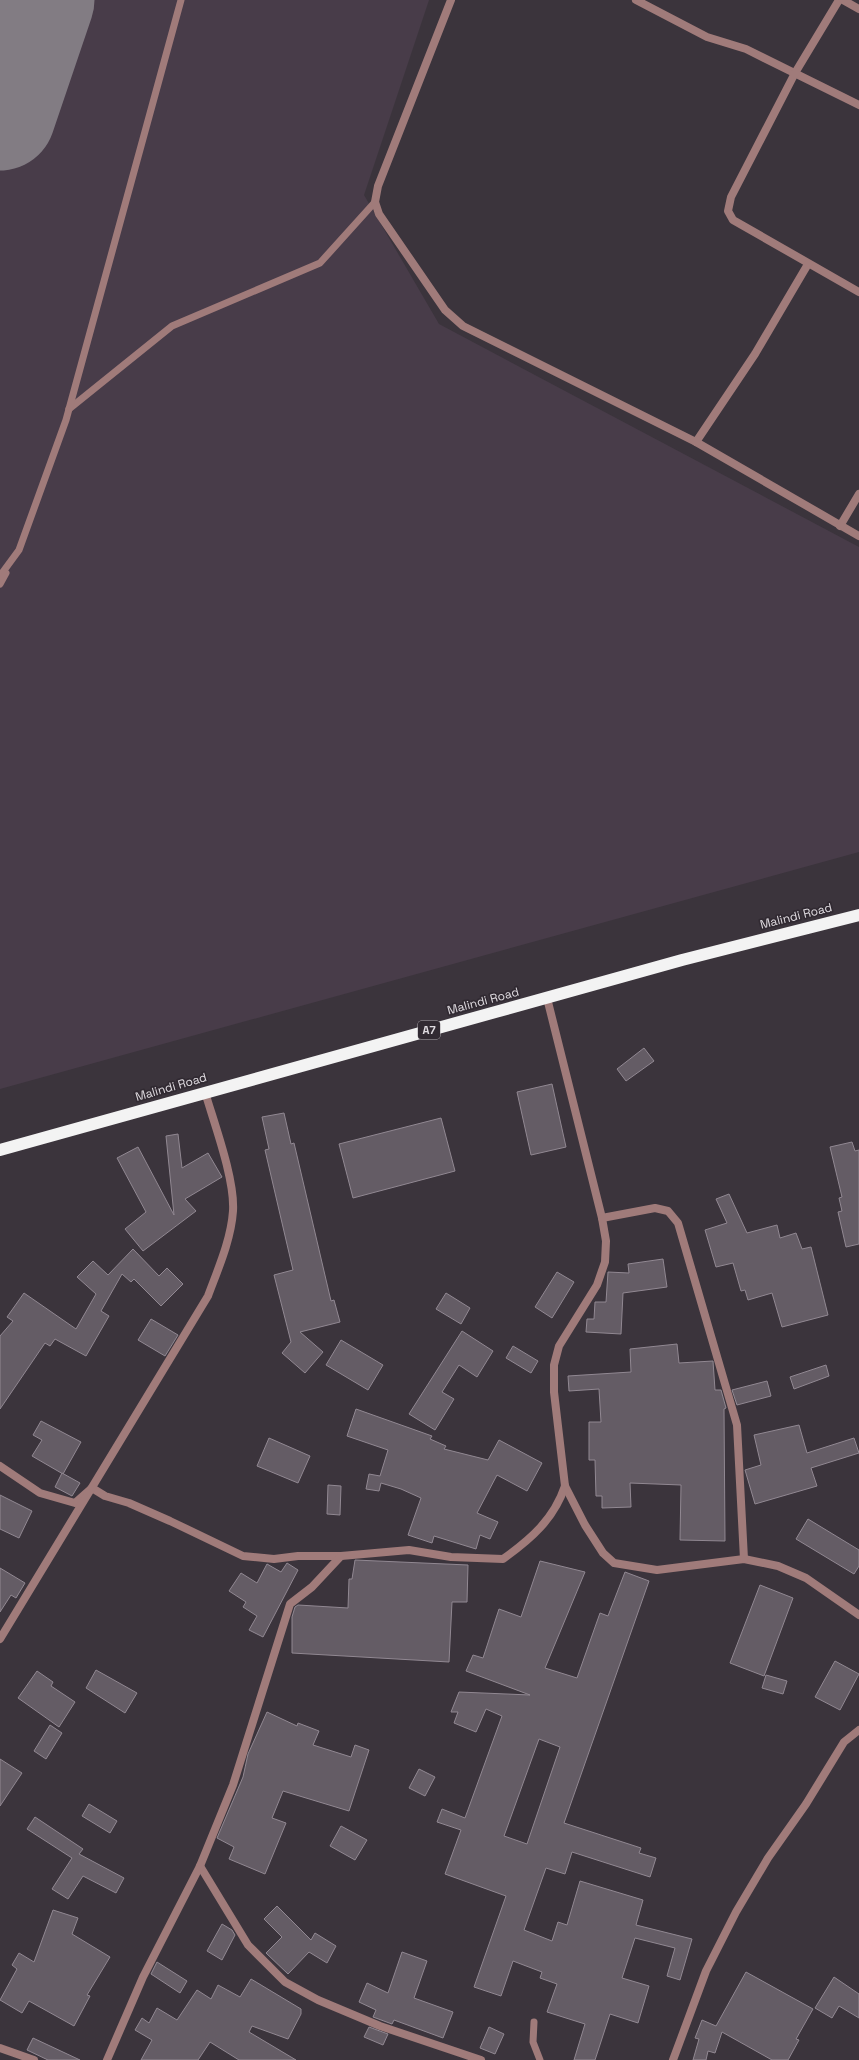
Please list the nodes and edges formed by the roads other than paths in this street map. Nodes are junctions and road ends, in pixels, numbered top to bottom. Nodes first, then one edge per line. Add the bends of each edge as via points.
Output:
1 (181, 0) edge
2 (451, 0) edge
3 (636, 0) edge
4 (839, 0) edge
5 (843, 0) edge
6 (859, 9) edge
7 (795, 73) junction
8 (859, 105) edge
9 (376, 202) junction
10 (808, 264) junction
11 (859, 292) edge
12 (69, 409) junction
13 (696, 442) junction
14 (859, 494) edge
15 (840, 526) junction
16 (859, 536) edge
17 (19, 550) junction
18 (0, 576) edge
19 (0, 584) edge
20 (859, 915) edge
21 (547, 998) junction
22 (205, 1092) junction
23 (0, 1150) edge
24 (602, 1218) junction
25 (0, 1466) edge
26 (565, 1486) junction
27 (92, 1488) junction
28 (341, 1556) junction
29 (744, 1559) junction
30 (859, 1615) edge
31 (0, 1639) edge
32 (859, 1730) edge
33 (200, 1866) junction
34 (534, 2022) dead end
35 (0, 2048) edge
36 (34, 2060) edge
37 (107, 2060) edge
38 (481, 2060) edge
39 (540, 2060) edge
40 (673, 2060) edge

1 - 12 lane
2 - 9 street via 378,186
3 - 7 street via 707,36 746,49
4 - 7 street
5 - 6 street
7 - 8 street
7 - 10 street via 731,197 728,211 732,220
9 - 12 lane via 320,263 172,326
9 - 13 street via 379,214 446,310 464,326
10 - 11 street
10 - 13 street via 756,354
12 - 17 lane
13 - 15 street
14 - 15 street
15 - 16 street
17 - 18 lane
17 - 19 lane
20 - 21 highway, Malindi Road / A7
21 - 22 highway, Malindi Road / A7
21 - 24 street
22 - 23 highway, Malindi Road / A7
22 - 27 street via 230,1187 233,1210 225,1251 208,1296
24 - 26 street via 606,1241 605,1262 597,1285 559,1346 554,1365 554,1392
24 - 29 street via 655,1208 668,1211 678,1223 737,1425
25 - 27 street via 40,1493 75,1503
26 - 28 street via 560,1502 544,1526 503,1559 452,1557 409,1550
26 - 29 street via 599,1548 614,1563 657,1570
27 - 28 street via 106,1496 170,1520 242,1556 274,1559
27 - 31 street
28 - 33 street via 312,1587 290,1604 233,1785
29 - 30 street via 778,1566 806,1578
32 - 40 street via 844,1742 736,1912 706,1971
33 - 37 street via 143,1977
33 - 38 street via 248,1945 285,1982 318,2000 380,2026
34 - 39 lane via 533,2042
35 - 36 street

